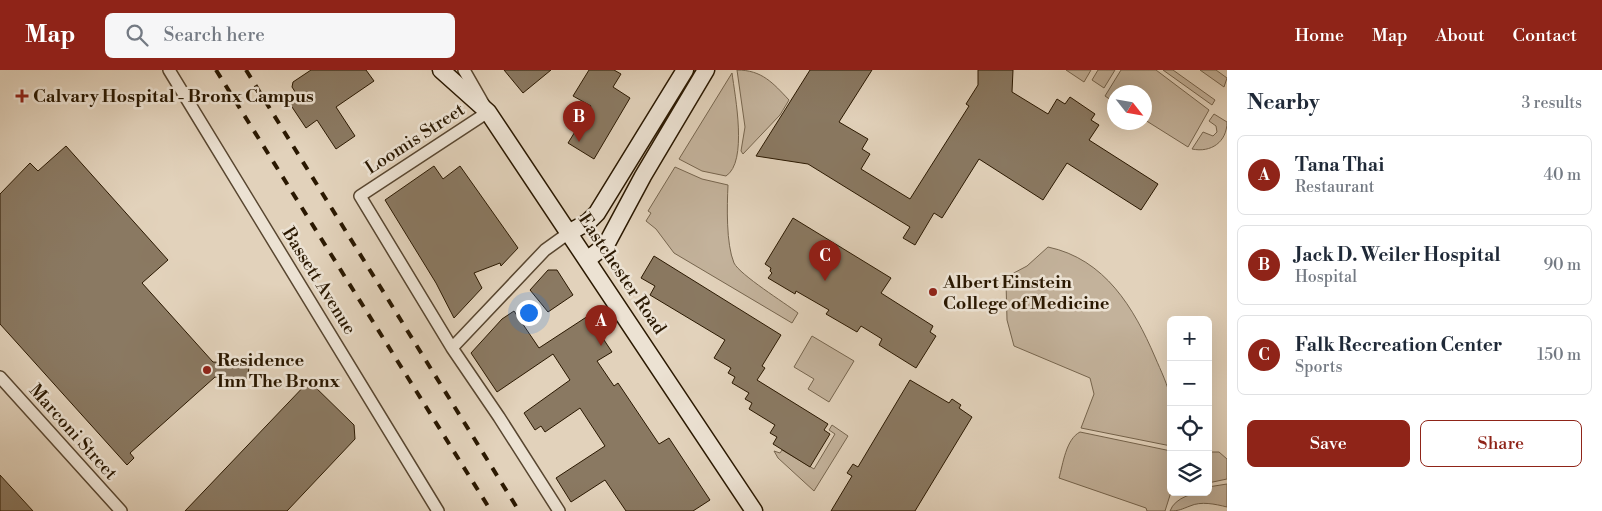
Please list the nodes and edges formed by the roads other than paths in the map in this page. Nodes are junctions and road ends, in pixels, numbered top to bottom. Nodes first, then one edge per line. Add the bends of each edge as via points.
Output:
1 (169, 70) edge
2 (441, 70) edge
3 (464, 70) edge
4 (685, 70) edge
5 (706, 70) edge
6 (488, 112) junction
7 (570, 232) junction
8 (588, 259) junction
9 (452, 348) junction
10 (0, 377) edge
11 (114, 509) edge
12 (438, 511) edge
13 (559, 511) edge
14 (754, 511) edge

1 - 12 street, Bassett Avenue
2 - 6 main road, Eastchester Road
3 - 6 street
4 - 7 main road via 597,212 588,222
5 - 8 main road via 606,245
6 - 7 main road, Eastchester Road
6 - 9 street, Loomis Street via 360,196
7 - 8 main road, Eastchester Road
7 - 9 street via 546,250
8 - 14 main road, Eastchester Road
9 - 13 street
10 - 11 street, Marconi Street

